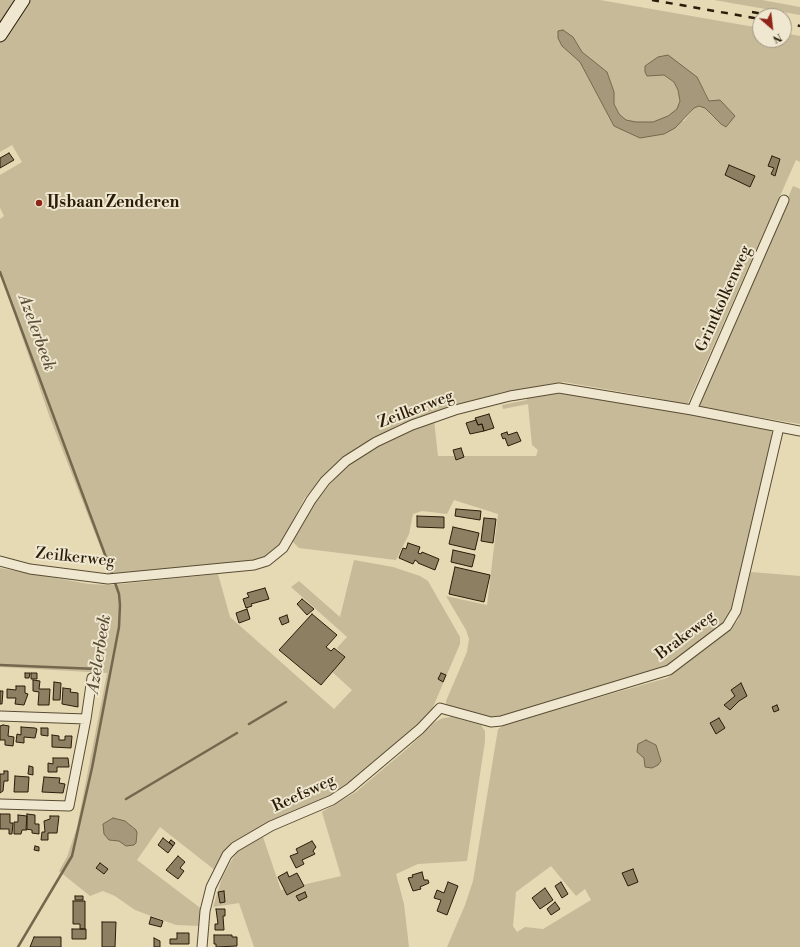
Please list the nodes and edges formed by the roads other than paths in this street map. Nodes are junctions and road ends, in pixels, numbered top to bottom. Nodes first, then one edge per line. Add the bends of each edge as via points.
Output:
1 (23, 0) edge
2 (0, 35) edge
3 (784, 200) dead end
4 (692, 410) junction
5 (779, 427) junction
6 (800, 431) edge
7 (0, 560) edge
8 (92, 678) dead end
9 (0, 716) edge
10 (86, 719) junction
11 (491, 722) joint
12 (0, 804) edge
13 (202, 947) edge

1 - 2 street
3 - 4 street, Grintkolkenweg
4 - 5 street, Zeilkerweg
4 - 7 street, Zeilkerweg via 559,388 510,396 455,410 412,425 376,442 346,461 310,500 283,548 267,561 254,565 111,579 30,569
5 - 6 street, Zeilkerweg
5 - 11 street, Brakeweg via 736,611 727,626 669,670
8 - 10 street
9 - 10 street
10 - 12 street via 69,806
11 - 13 street, Reefsweg via 440,708 420,729 350,788 332,800 243,841 227,855 211,887 205,911

